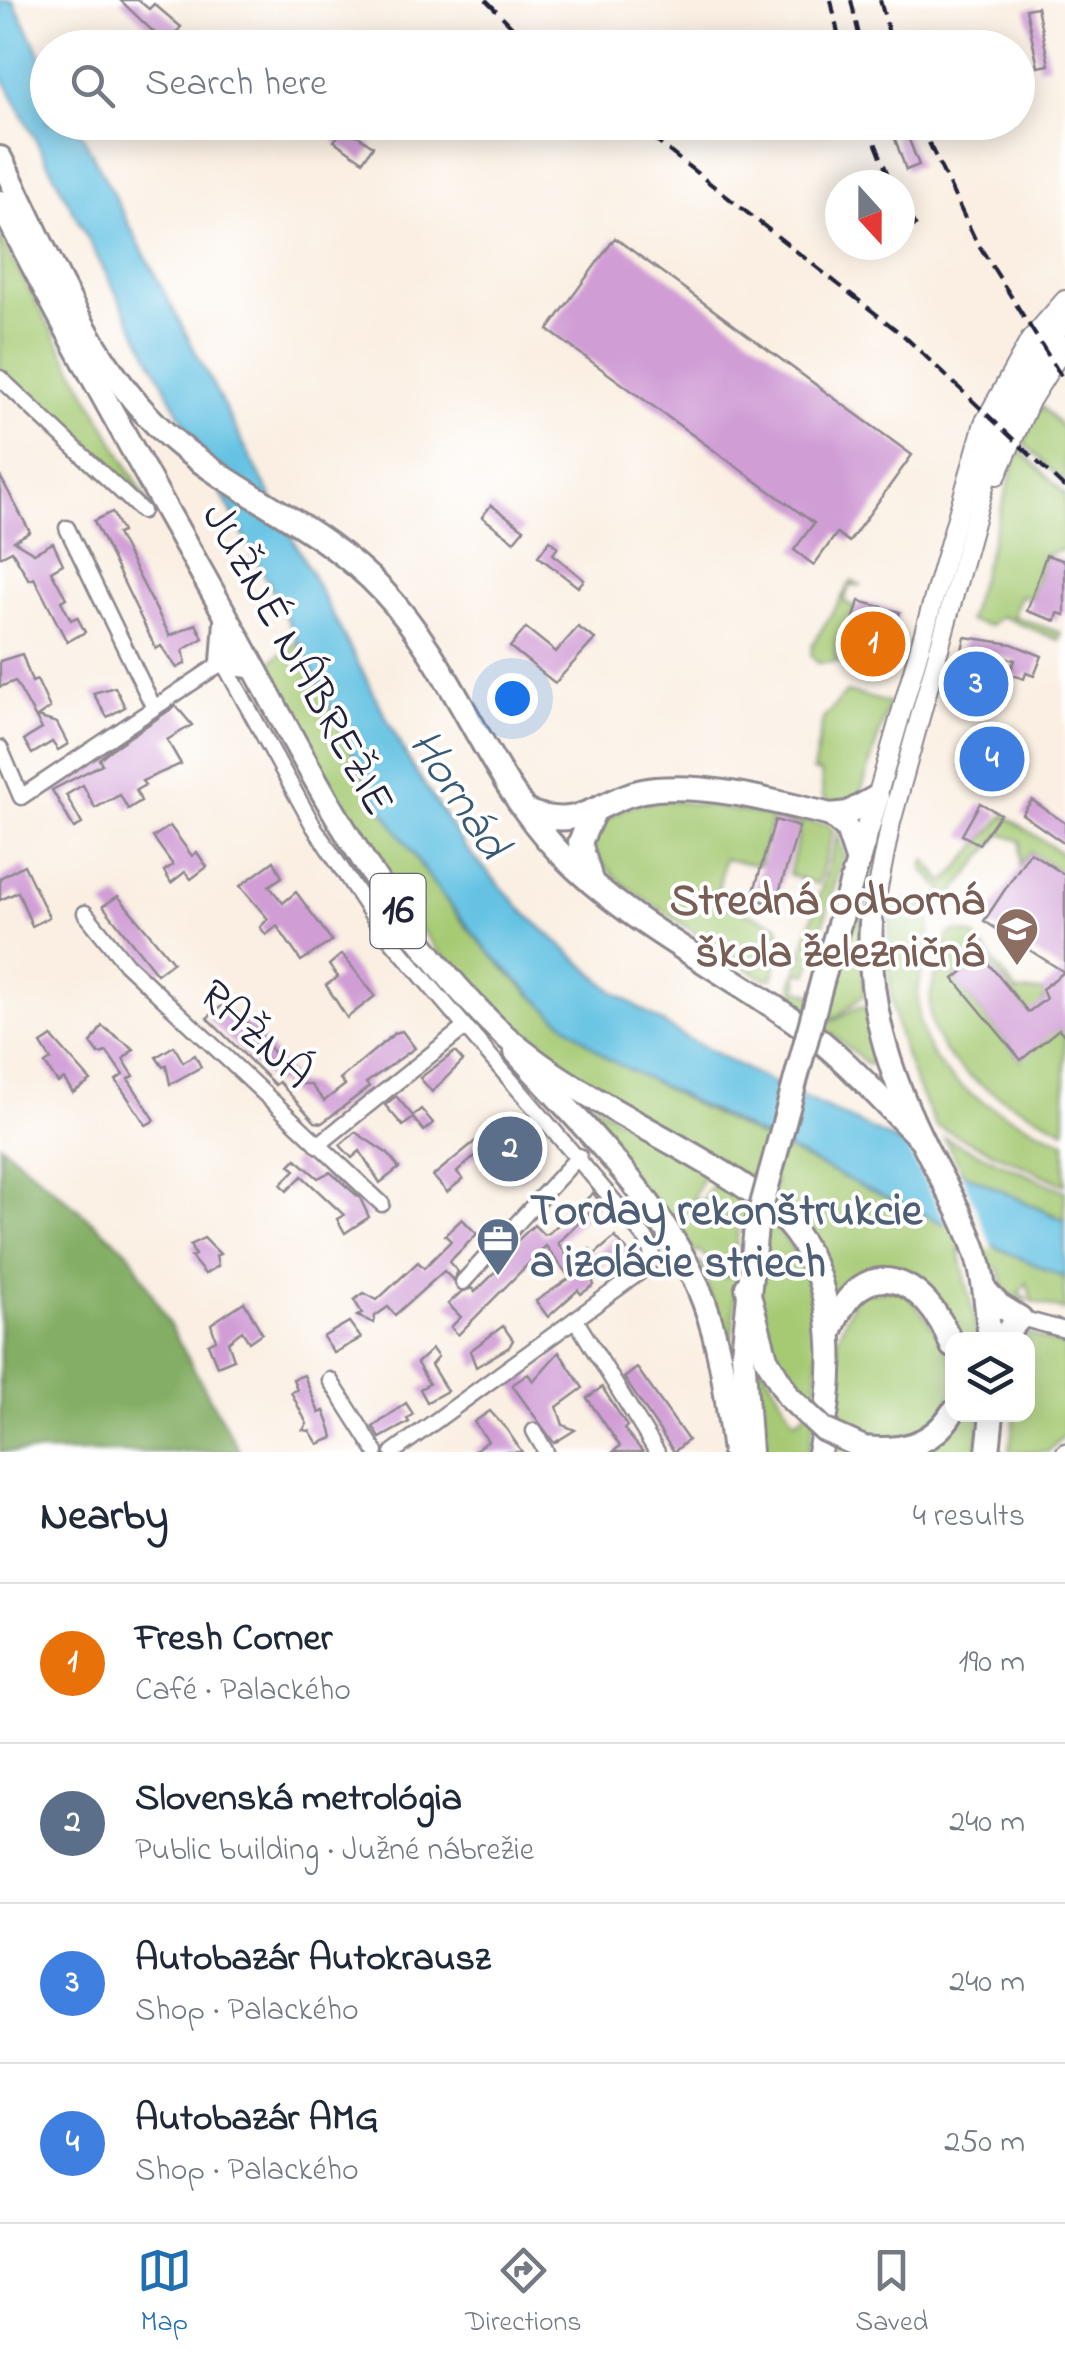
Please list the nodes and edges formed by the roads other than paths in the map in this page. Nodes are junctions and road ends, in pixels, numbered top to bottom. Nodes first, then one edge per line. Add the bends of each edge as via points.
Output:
1 (0, 158) edge
2 (0, 202) edge
3 (1065, 300) edge
4 (1065, 320) edge
5 (1065, 345) edge
6 (0, 378) edge
7 (142, 511) dead end
8 (976, 526) junction
9 (67, 528) dead end
10 (226, 616) junction
11 (224, 662) junction
12 (253, 668) junction
13 (153, 706) junction
14 (0, 748) edge
15 (877, 796) junction
16 (525, 811) junction
17 (594, 814) junction
18 (831, 814) junction
19 (858, 862) junction
20 (592, 882) junction
21 (84, 913) dead end
22 (871, 923) joint
23 (490, 1023) junction
24 (464, 1028) junction
25 (921, 1139) junction
26 (318, 1144) junction
27 (579, 1156) junction
28 (382, 1204) dead end
29 (462, 1282) dead end
30 (747, 1286) junction
31 (985, 1290) junction
32 (1020, 1318) junction
33 (575, 1319) junction
34 (1065, 1330) edge
35 (989, 1332) edge
36 (1007, 1332) edge
37 (945, 1334) edge
38 (828, 1338) junction
39 (330, 1380) dead end
40 (946, 1422) edge
41 (991, 1422) edge
42 (534, 1431) dead end
43 (376, 1452) edge
44 (393, 1452) edge
45 (546, 1452) edge
46 (657, 1452) edge
47 (734, 1452) edge
48 (750, 1452) edge
49 (822, 1452) edge
50 (988, 1452) edge

1 - 16 main road via 84,322 136,403 192,455 344,555 381,588
2 - 10 main road, JUŽNÉ NÁBREŽIE / 16
3 - 15 street via 1030,340 984,423
4 - 8 street via 1004,416
5 - 8 street via 1018,426
6 - 7 street
8 - 22 street via 888,832
9 - 13 street
10 - 11 main road
10 - 12 main road, JUŽNÉ NÁBREŽIE / 16
11 - 12 main road
11 - 13 street
11 - 24 street, JUŽNÉ NÁBREŽIE via 347,880
12 - 23 main road, JUŽNÉ NÁBREŽIE / 16 via 374,877
13 - 14 street via 21,798
15 - 18 main road via 848,813
15 - 19 main road
16 - 17 main road via 557,821
16 - 20 main road
17 - 18 main road via 629,794 668,788
17 - 20 main road via 580,842
18 - 19 main road via 847,829
19 - 30 main road, bridge via 756,1227
20 - 25 main road via 802,1026
21 - 26 street, RAŽNÁ via 126,964
22 - 25 main road via 873,1000 886,1054
23 - 38 main road via 588,1094 767,1204 813,1264
23 - 47 main road, JUŽNÉ NÁBREŽIE / 16 via 654,1213 688,1264 710,1319
24 - 26 street
24 - 27 street, JUŽNÉ NÁBREŽIE
25 - 31 main road via 958,1205
26 - 28 street, RAŽNÁ
27 - 29 street
27 - 33 street, JUŽNÉ NÁBREŽIE via 644,1235 652,1258
30 - 40 main road, bridge via 766,1358 789,1397 824,1430 864,1448 890,1451 916,1446
30 - 48 main road via 743,1353
31 - 32 main road
31 - 35 main road
32 - 34 street
32 - 36 main road
33 - 44 street
33 - 46 street
37 - 38 main road via 922,1295 886,1280 850,1294
38 - 49 main road
39 - 43 street
41 - 50 main road
42 - 45 street

